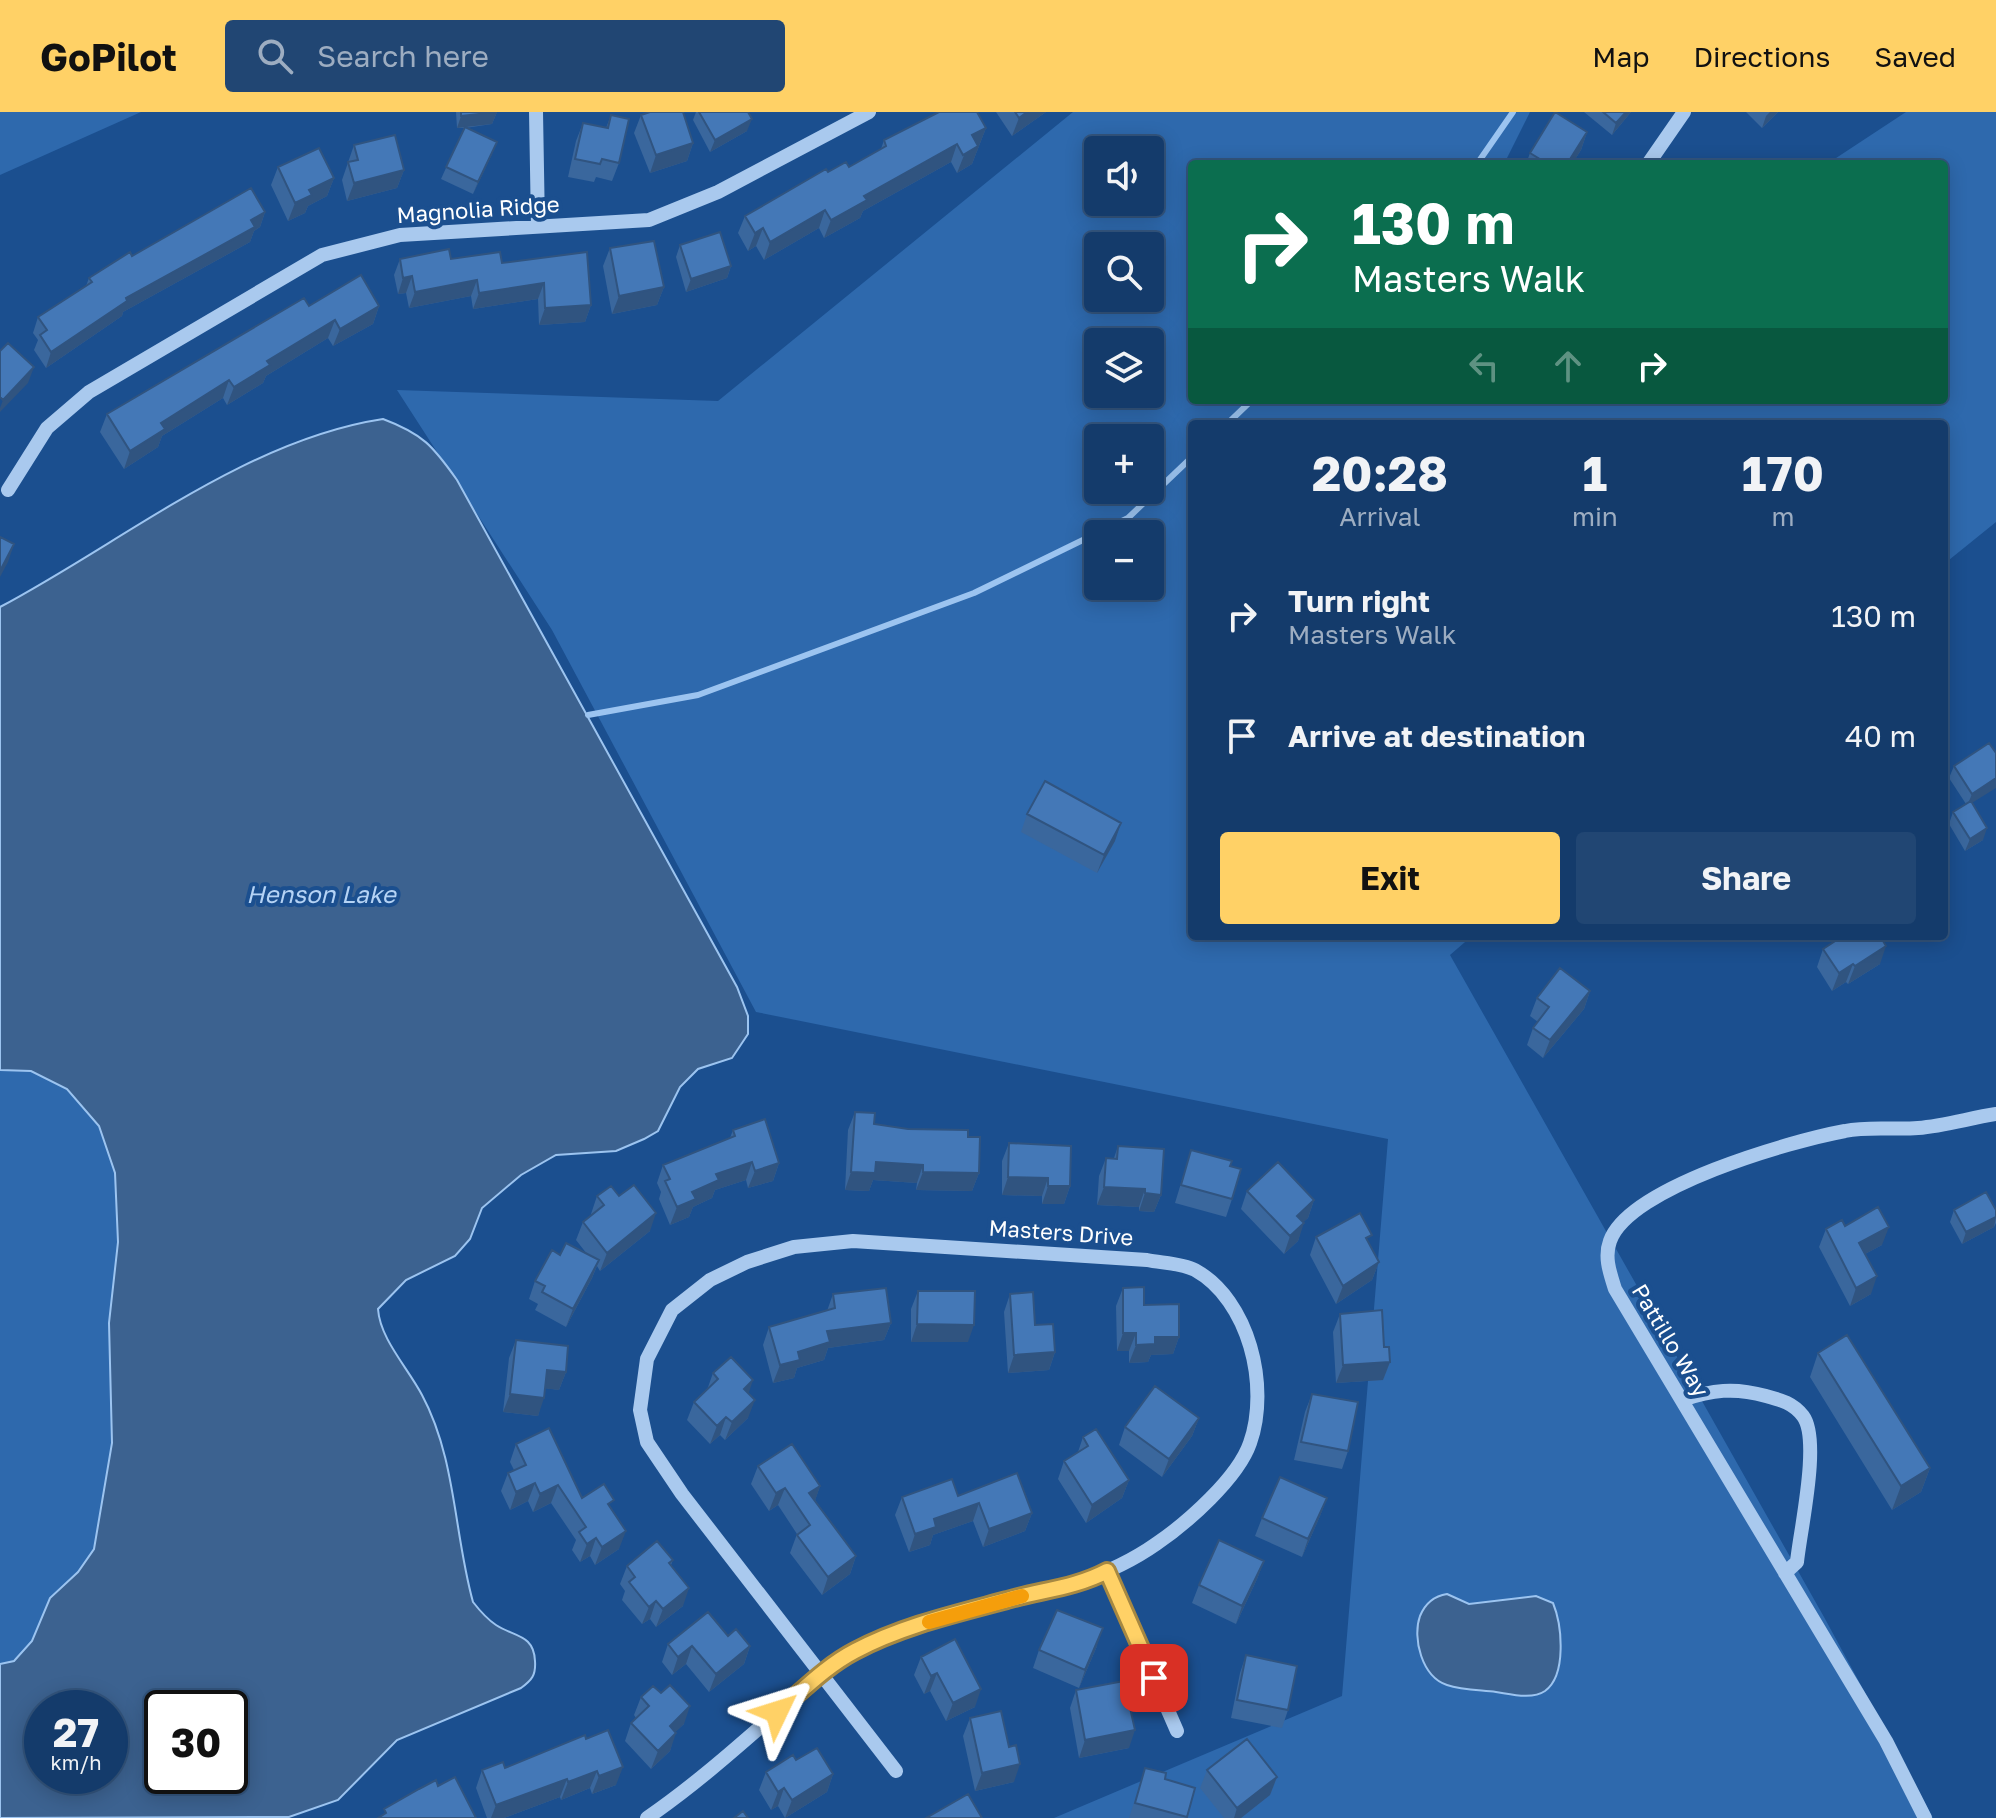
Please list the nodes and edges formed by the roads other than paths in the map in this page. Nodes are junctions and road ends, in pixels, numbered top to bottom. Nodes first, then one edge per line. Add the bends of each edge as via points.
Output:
1 (536, 112) edge
2 (869, 112) edge
3 (1684, 112) edge
4 (1651, 160) edge
5 (538, 226) junction
6 (8, 490) dead end
7 (1996, 1114) edge
8 (1682, 1400) junction
9 (1107, 1571) junction
10 (1785, 1573) junction
11 (820, 1674) junction
12 (1177, 1731) dead end
13 (896, 1771) dead end
14 (647, 1818) edge
15 (1925, 1818) edge

1 - 5 street
2 - 5 street, Magnolia Ridge via 718,192 649,220
3 - 4 street
5 - 6 street, Magnolia Ridge via 400,235 322,255 89,392 47,428
7 - 8 street, Pattillo Way via 1920,1128 1849,1130 1792,1142 1681,1182 1632,1210 1609,1244 1608,1264 1615,1289
8 - 10 street, Pattillo Way
8 - 10 street via 1715,1389 1745,1390 1789,1403 1804,1417 1809,1456 1797,1562
9 - 11 street, Masters Drive via 1083,1584 913,1626
9 - 11 street, Masters Drive via 1156,1544 1227,1482 1250,1443 1257,1394 1254,1365 1226,1295 1193,1269 1147,1260 992,1248 853,1241 794,1247 747,1262 710,1280 672,1310 647,1359 640,1410 647,1442 682,1494
9 - 12 street
10 - 15 street, Pattillo Way via 1886,1741
11 - 13 street, Masters Drive
11 - 14 street, Masters Drive via 690,1788

